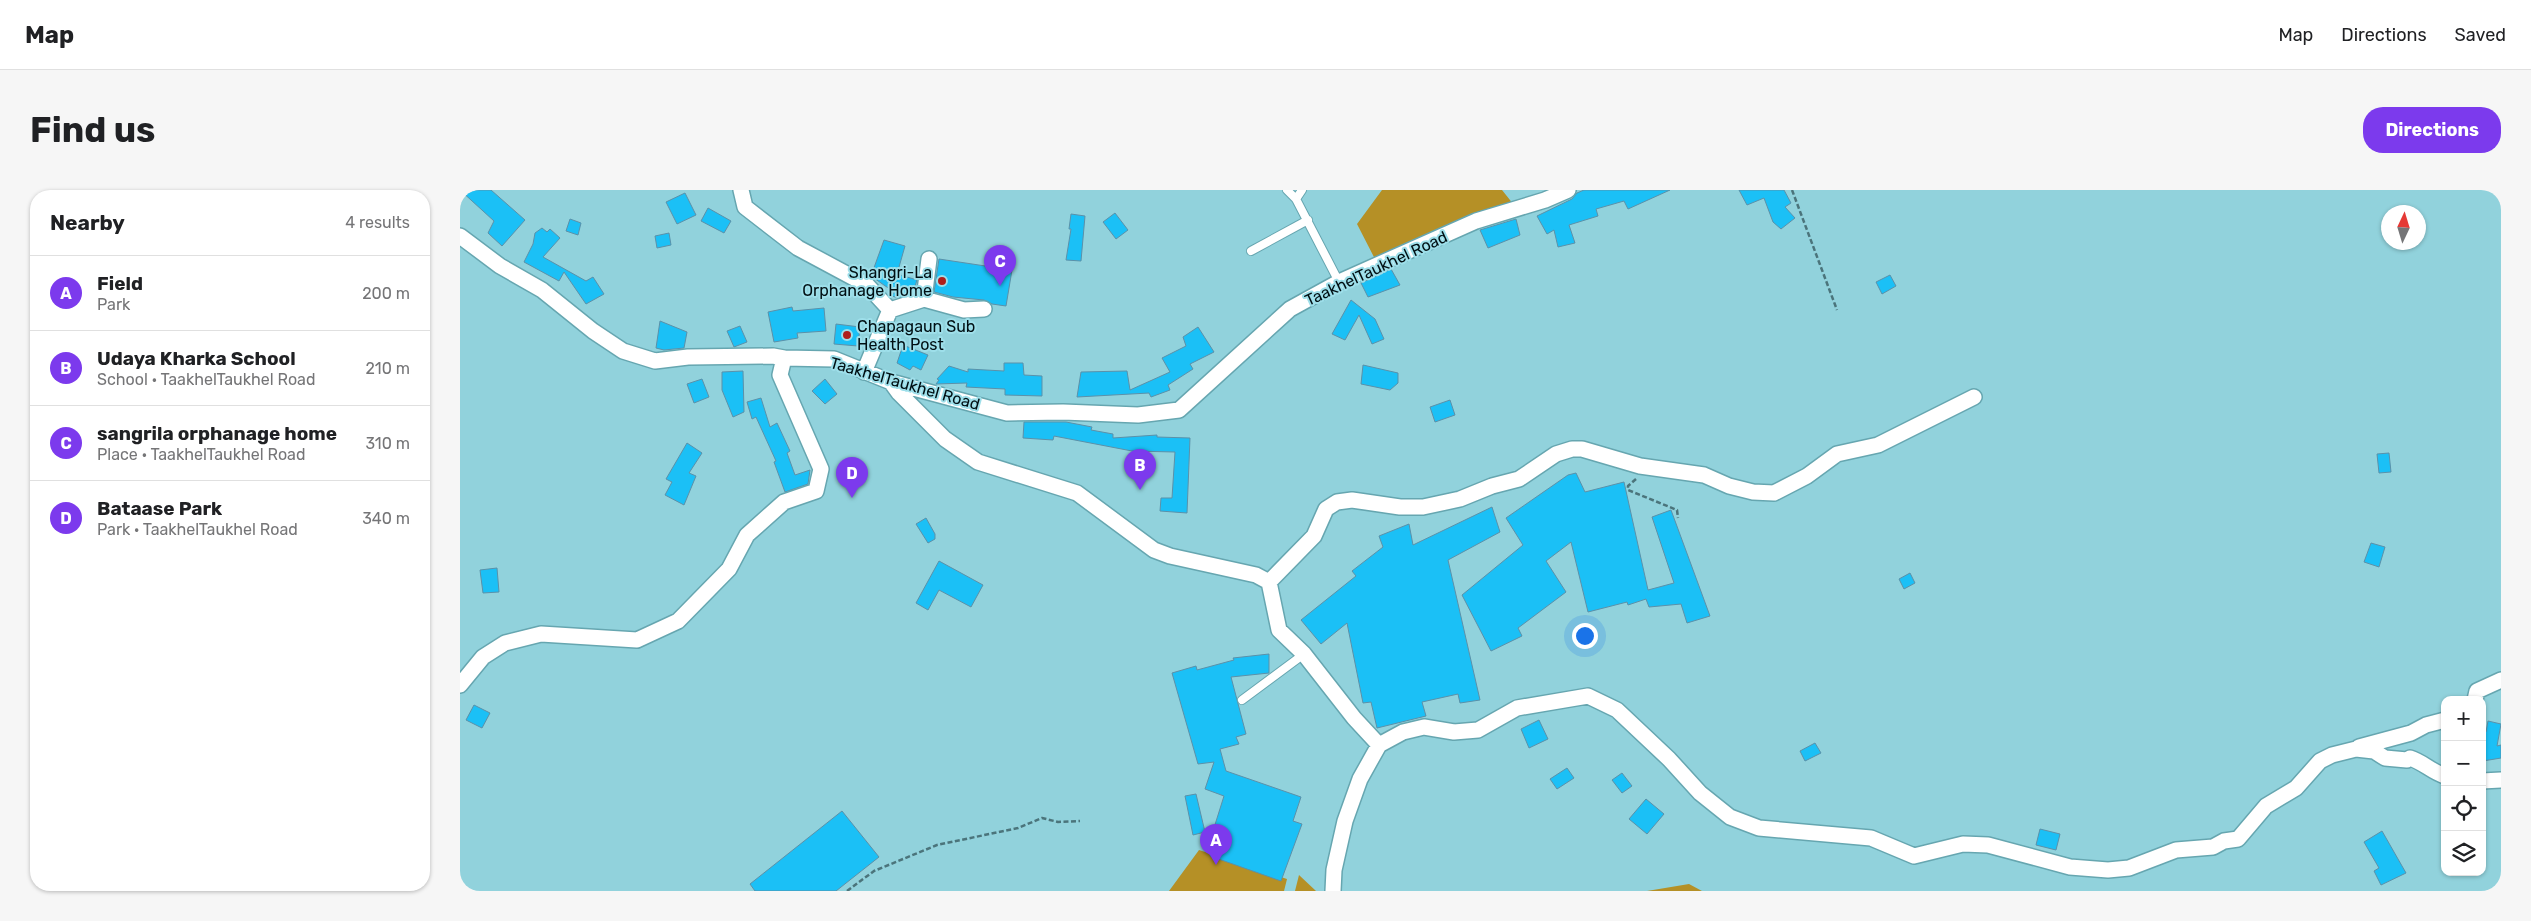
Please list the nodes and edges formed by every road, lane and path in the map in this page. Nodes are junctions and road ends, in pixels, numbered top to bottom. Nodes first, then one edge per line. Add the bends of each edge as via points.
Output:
1 (741, 190) edge
2 (1287, 190) edge
3 (1302, 190) edge
4 (1568, 190) edge
5 (1792, 190) edge
6 (1296, 199) junction
7 (1308, 220) junction
8 (460, 236) edge
9 (1251, 251) dead end
10 (929, 259) dead end
11 (1339, 282) junction
12 (924, 299) junction
13 (984, 309) dead end
14 (890, 310) junction
15 (1836, 310) dead end
16 (784, 358) junction
17 (864, 372) junction
18 (891, 382) junction
19 (1974, 397) dead end
20 (1630, 483) dead end
21 (1678, 518) dead end
22 (1269, 582) junction
23 (1304, 654) junction
24 (2501, 680) edge
25 (460, 685) edge
26 (2476, 696) edge
27 (1242, 700) dead end
28 (2441, 721) edge
29 (1379, 745) junction
30 (2351, 750) junction
31 (2441, 775) edge
32 (2501, 780) edge
33 (2486, 781) edge
34 (1080, 821) dead end
35 (847, 891) edge
36 (1333, 891) edge

1 - 14 street via 745,208 798,248 867,285
2 - 6 lane
3 - 6 lane
4 - 11 street, TaakhelTaukhel Road via 1476,221
5 - 15 path
6 - 7 lane
7 - 9 lane
7 - 11 lane
8 - 16 street, TaakhelTaukhel Road via 500,266 542,290 623,351 655,361 697,357
10 - 12 street
11 - 18 street, TaakhelTaukhel Road via 1290,309 1179,410 1138,416 1007,413
12 - 13 street via 964,310
12 - 14 street
14 - 17 street
16 - 17 street, TaakhelTaukhel Road via 834,360
16 - 25 street via 780,376 821,469 816,491 784,502 747,535 729,569 678,621 637,640 541,634 505,643 483,657
17 - 18 street, TaakhelTaukhel Road
18 - 22 street via 940,434 978,462 1078,493 1154,550 1256,575
19 - 22 street via 1878,445 1837,454 1807,476 1774,493 1753,492 1704,475 1640,466 1572,449 1556,454 1519,479 1460,499 1400,507 1352,500 1337,502 1326,509 1314,536
20 - 21 path via 1628,490 1632,493 1677,510
22 - 23 street via 1279,630
23 - 27 lane
23 - 29 street
24 - 26 street via 2478,691
28 - 30 street
29 - 30 street via 1402,732 1424,727 1454,732 1478,730 1517,708 1588,696 1617,710 1719,809 1730,817 1759,828 1871,838 1914,856 1963,844 1988,845 2061,865 2108,870 2142,864 2168,852 2213,847 2238,839 2266,806 2296,788 2320,761
29 - 36 street via 1360,779 1345,821 1334,870
30 - 31 street via 2374,751 2385,758 2418,761
32 - 33 street
34 - 35 path via 1058,822 1042,818 1018,828 937,845 874,871

